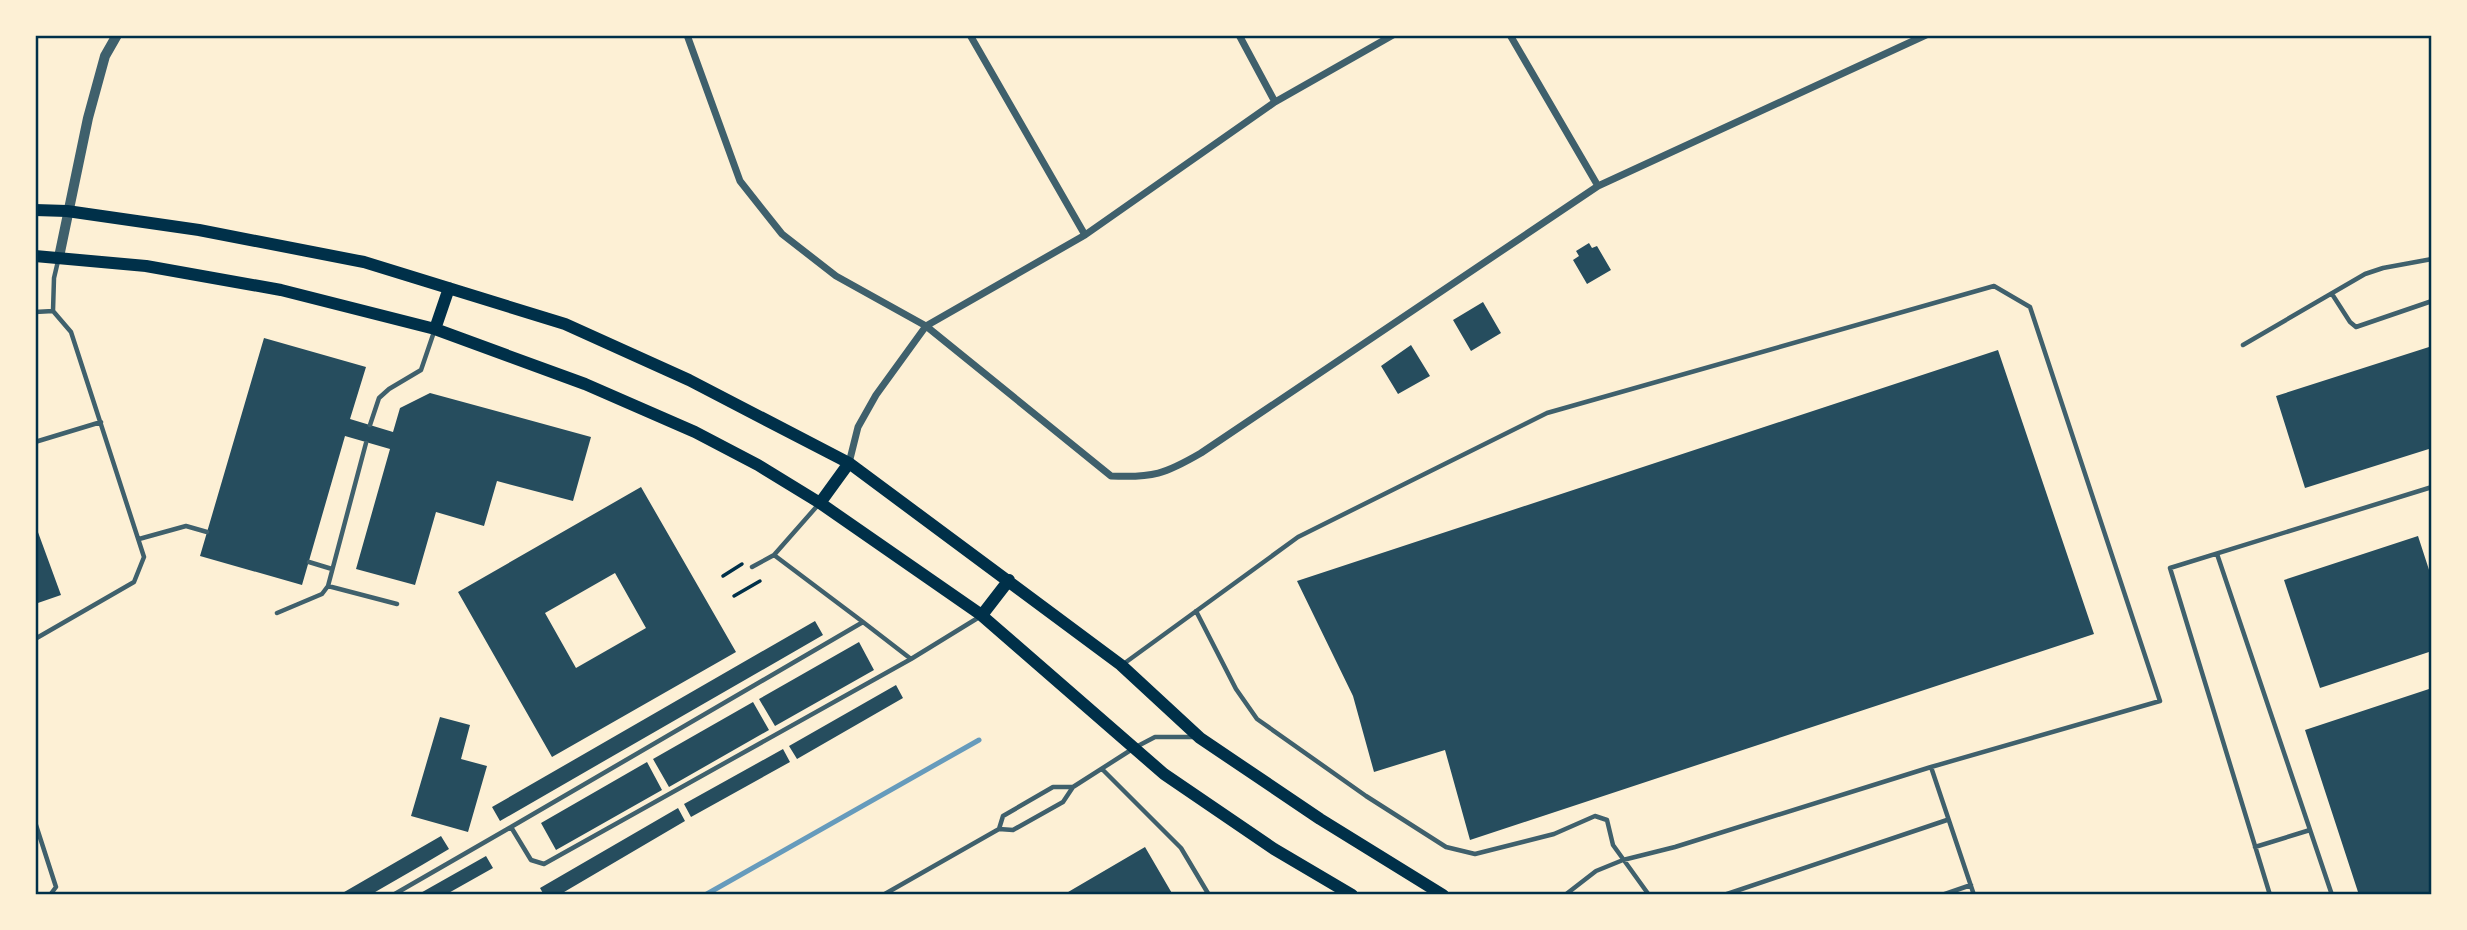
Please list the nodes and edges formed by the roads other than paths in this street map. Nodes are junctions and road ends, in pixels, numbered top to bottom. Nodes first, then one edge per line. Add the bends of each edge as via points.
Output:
1 (117, 35) edge
2 (687, 35) edge
3 (970, 35) edge
4 (1239, 35) edge
5 (1393, 35) edge
6 (1510, 35) edge
7 (1926, 35) edge
8 (1275, 102) junction
9 (1598, 186) junction
10 (35, 210) edge
11 (67, 211) junction
12 (1086, 235) junction
13 (35, 256) edge
14 (59, 257) junction
15 (2432, 259) edge
16 (449, 288) junction
17 (2332, 294) junction
18 (2432, 302) edge
19 (53, 311) junction
20 (35, 312) edge
21 (926, 326) junction
22 (435, 329) junction
23 (2243, 345) dead end
24 (100, 422) junction
25 (370, 425) dead end
26 (35, 442) edge
27 (366, 443) dead end
28 (849, 463) junction
29 (2432, 487) edge
30 (820, 502) junction
31 (207, 532) dead end
32 (139, 539) junction
33 (2217, 554) junction
34 (774, 555) junction
35 (309, 562) dead end
36 (752, 567) dead end
37 (332, 569) junction
38 (1009, 580) junction
39 (328, 586) junction
40 (397, 604) dead end
41 (1196, 611) junction
42 (277, 613) dead end
43 (982, 615) junction
44 (863, 622) junction
45 (35, 639) edge
46 (911, 659) junction
47 (1121, 665) junction
48 (1200, 738) junction
49 (1134, 748) junction
50 (1931, 767) junction
51 (1102, 769) junction
52 (1073, 787) junction
53 (1947, 820) junction
54 (35, 822) edge
55 (511, 827) junction
56 (999, 830) junction
57 (2310, 830) junction
58 (2255, 846) junction
59 (1623, 860) junction
60 (1971, 886) junction
61 (50, 895) edge
62 (393, 895) edge
63 (883, 895) edge
64 (1209, 895) edge
65 (1352, 895) edge
66 (1443, 895) edge
67 (1565, 895) edge
68 (1649, 895) edge
69 (1724, 895) edge
70 (1942, 895) edge
71 (1974, 895) edge
72 (2270, 895) edge
73 (2332, 895) edge

1 - 11 street via 105,56
2 - 21 street via 740,181 782,234 836,276
3 - 12 street
4 - 8 street
5 - 8 street
6 - 9 street
7 - 9 street
8 - 12 street
9 - 21 street via 1169,472 1111,476
10 - 11 main road
11 - 14 street
11 - 16 main road via 199,230 364,262
12 - 21 street
13 - 14 main road
14 - 19 lane
14 - 22 main road via 146,266 281,290
15 - 17 lane via 2365,274
16 - 22 main road
16 - 28 main road via 565,324 689,380
17 - 18 lane via 2356,327
17 - 23 lane
19 - 20 lane
19 - 24 lane via 71,332
21 - 28 street via 858,427
22 - 25 lane via 421,370 379,398
22 - 30 main road via 585,384 695,432
24 - 26 lane
24 - 32 lane
27 - 37 lane
28 - 30 main road
28 - 38 main road
29 - 33 lane
30 - 34 lane
30 - 43 main road
31 - 32 lane via 186,526
32 - 45 lane via 144,556 135,582
33 - 57 lane
33 - 58 lane via 2170,568
34 - 36 lane
34 - 44 lane
35 - 37 lane
37 - 39 lane
38 - 43 main road
38 - 47 main road
39 - 40 lane
39 - 42 lane via 322,594
41 - 47 lane
41 - 50 lane via 1298,537 1547,413 1994,286 2030,307 2160,701
41 - 59 lane via 1236,689 1257,719 1446,847 1489,851 1554,834 1595,816 1607,820 1613,845
43 - 46 lane
43 - 49 main road
44 - 46 lane
44 - 55 lane
46 - 55 lane via 544,864 531,860
47 - 48 main road
48 - 49 lane via 1155,737
48 - 66 main road
49 - 51 lane
49 - 65 main road via 1263,842
50 - 53 lane
50 - 59 lane
51 - 52 lane
51 - 64 lane via 1181,848
52 - 56 lane via 1063,802 1013,830
52 - 56 lane via 1053,787 1003,816
53 - 60 lane
53 - 69 lane
54 - 61 lane via 56,887
55 - 62 lane
56 - 63 lane
57 - 58 lane
57 - 73 lane
58 - 72 lane
59 - 67 lane via 1597,871
59 - 68 lane
60 - 70 lane
60 - 71 lane

